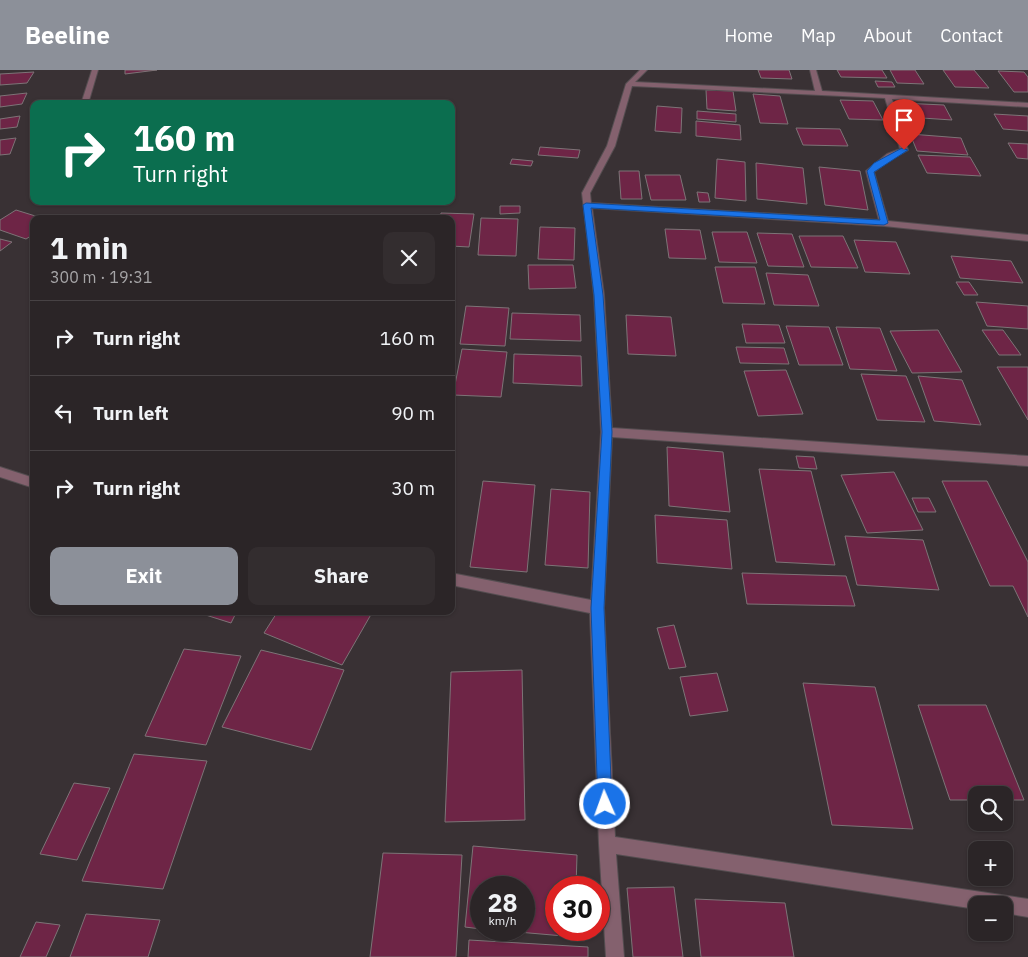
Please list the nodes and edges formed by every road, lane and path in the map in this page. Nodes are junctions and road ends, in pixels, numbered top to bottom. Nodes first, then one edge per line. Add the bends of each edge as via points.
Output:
1 (95, 70) edge
2 (644, 70) edge
3 (813, 70) edge
4 (629, 84) junction
5 (819, 92) junction
6 (888, 96) junction
7 (85, 100) edge
8 (1028, 106) edge
9 (586, 205) junction
10 (884, 223) junction
11 (1028, 238) edge
12 (607, 432) junction
13 (1028, 461) edge
14 (0, 472) edge
15 (30, 482) edge
16 (455, 580) edge
17 (597, 608) junction
18 (607, 844) junction
19 (1028, 908) edge
20 (615, 957) edge

1 - 7 street
2 - 4 street
3 - 5 street
4 - 5 street
4 - 9 street via 611,146 586,193
5 - 6 street
6 - 8 street
6 - 10 street via 904,150 870,171
9 - 10 street
9 - 12 street via 599,295
10 - 11 street
12 - 13 street
12 - 17 street
14 - 15 street
16 - 17 street
17 - 18 street
18 - 19 street
18 - 20 street

